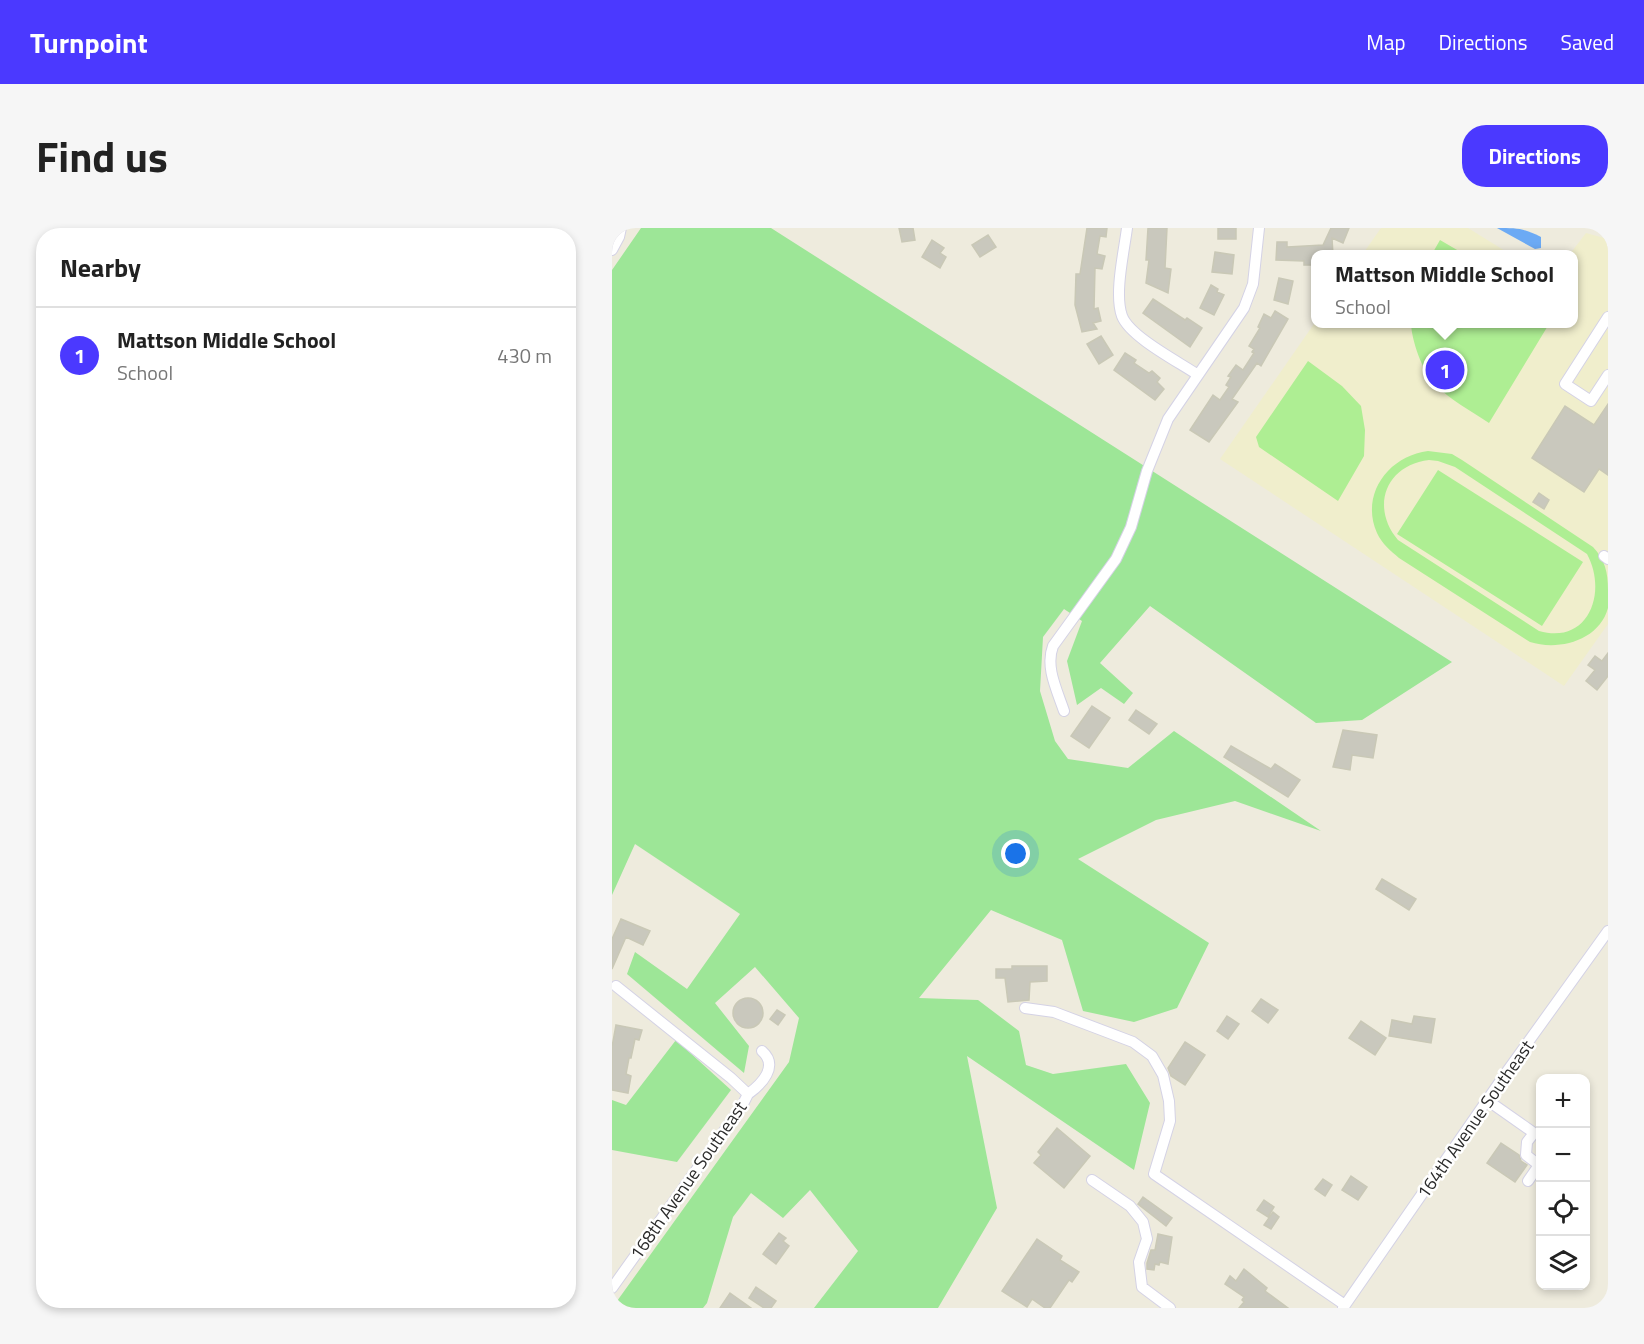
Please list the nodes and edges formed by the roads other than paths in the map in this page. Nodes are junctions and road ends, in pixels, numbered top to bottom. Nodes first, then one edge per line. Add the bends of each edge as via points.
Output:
1 (621, 228) edge
2 (1127, 228) edge
3 (1259, 228) edge
4 (612, 250) edge
5 (1608, 317) edge
6 (1198, 375) junction
7 (1608, 375) edge
8 (1064, 711) dead end
9 (1608, 931) edge
10 (616, 986) dead end
11 (1025, 1008) dead end
12 (762, 1051) dead end
13 (748, 1094) junction
14 (1487, 1100) junction
15 (1092, 1180) dead end
16 (1528, 1181) dead end
17 (612, 1288) edge
18 (1344, 1306) edge
19 (1170, 1308) edge

1 - 4 street
2 - 6 street via 1120,291 1123,318 1133,332
3 - 6 street via 1250,294
5 - 7 street via 1565,384 1591,401
6 - 8 street via 1168,420 1116,559 1049,655
9 - 14 street, 164th Avenue Southeast
10 - 13 street, 168th Avenue Southeast
11 - 18 street via 1064,1015 1132,1042 1152,1056 1163,1075 1170,1121 1154,1174
12 - 13 street via 770,1063 763,1082
13 - 17 street, 168th Avenue Southeast
14 - 16 street via 1534,1132 1527,1142 1526,1155 1539,1165
14 - 18 street, 164th Avenue Southeast
15 - 19 street via 1130,1206 1143,1222 1147,1239 1138,1262 1142,1287

